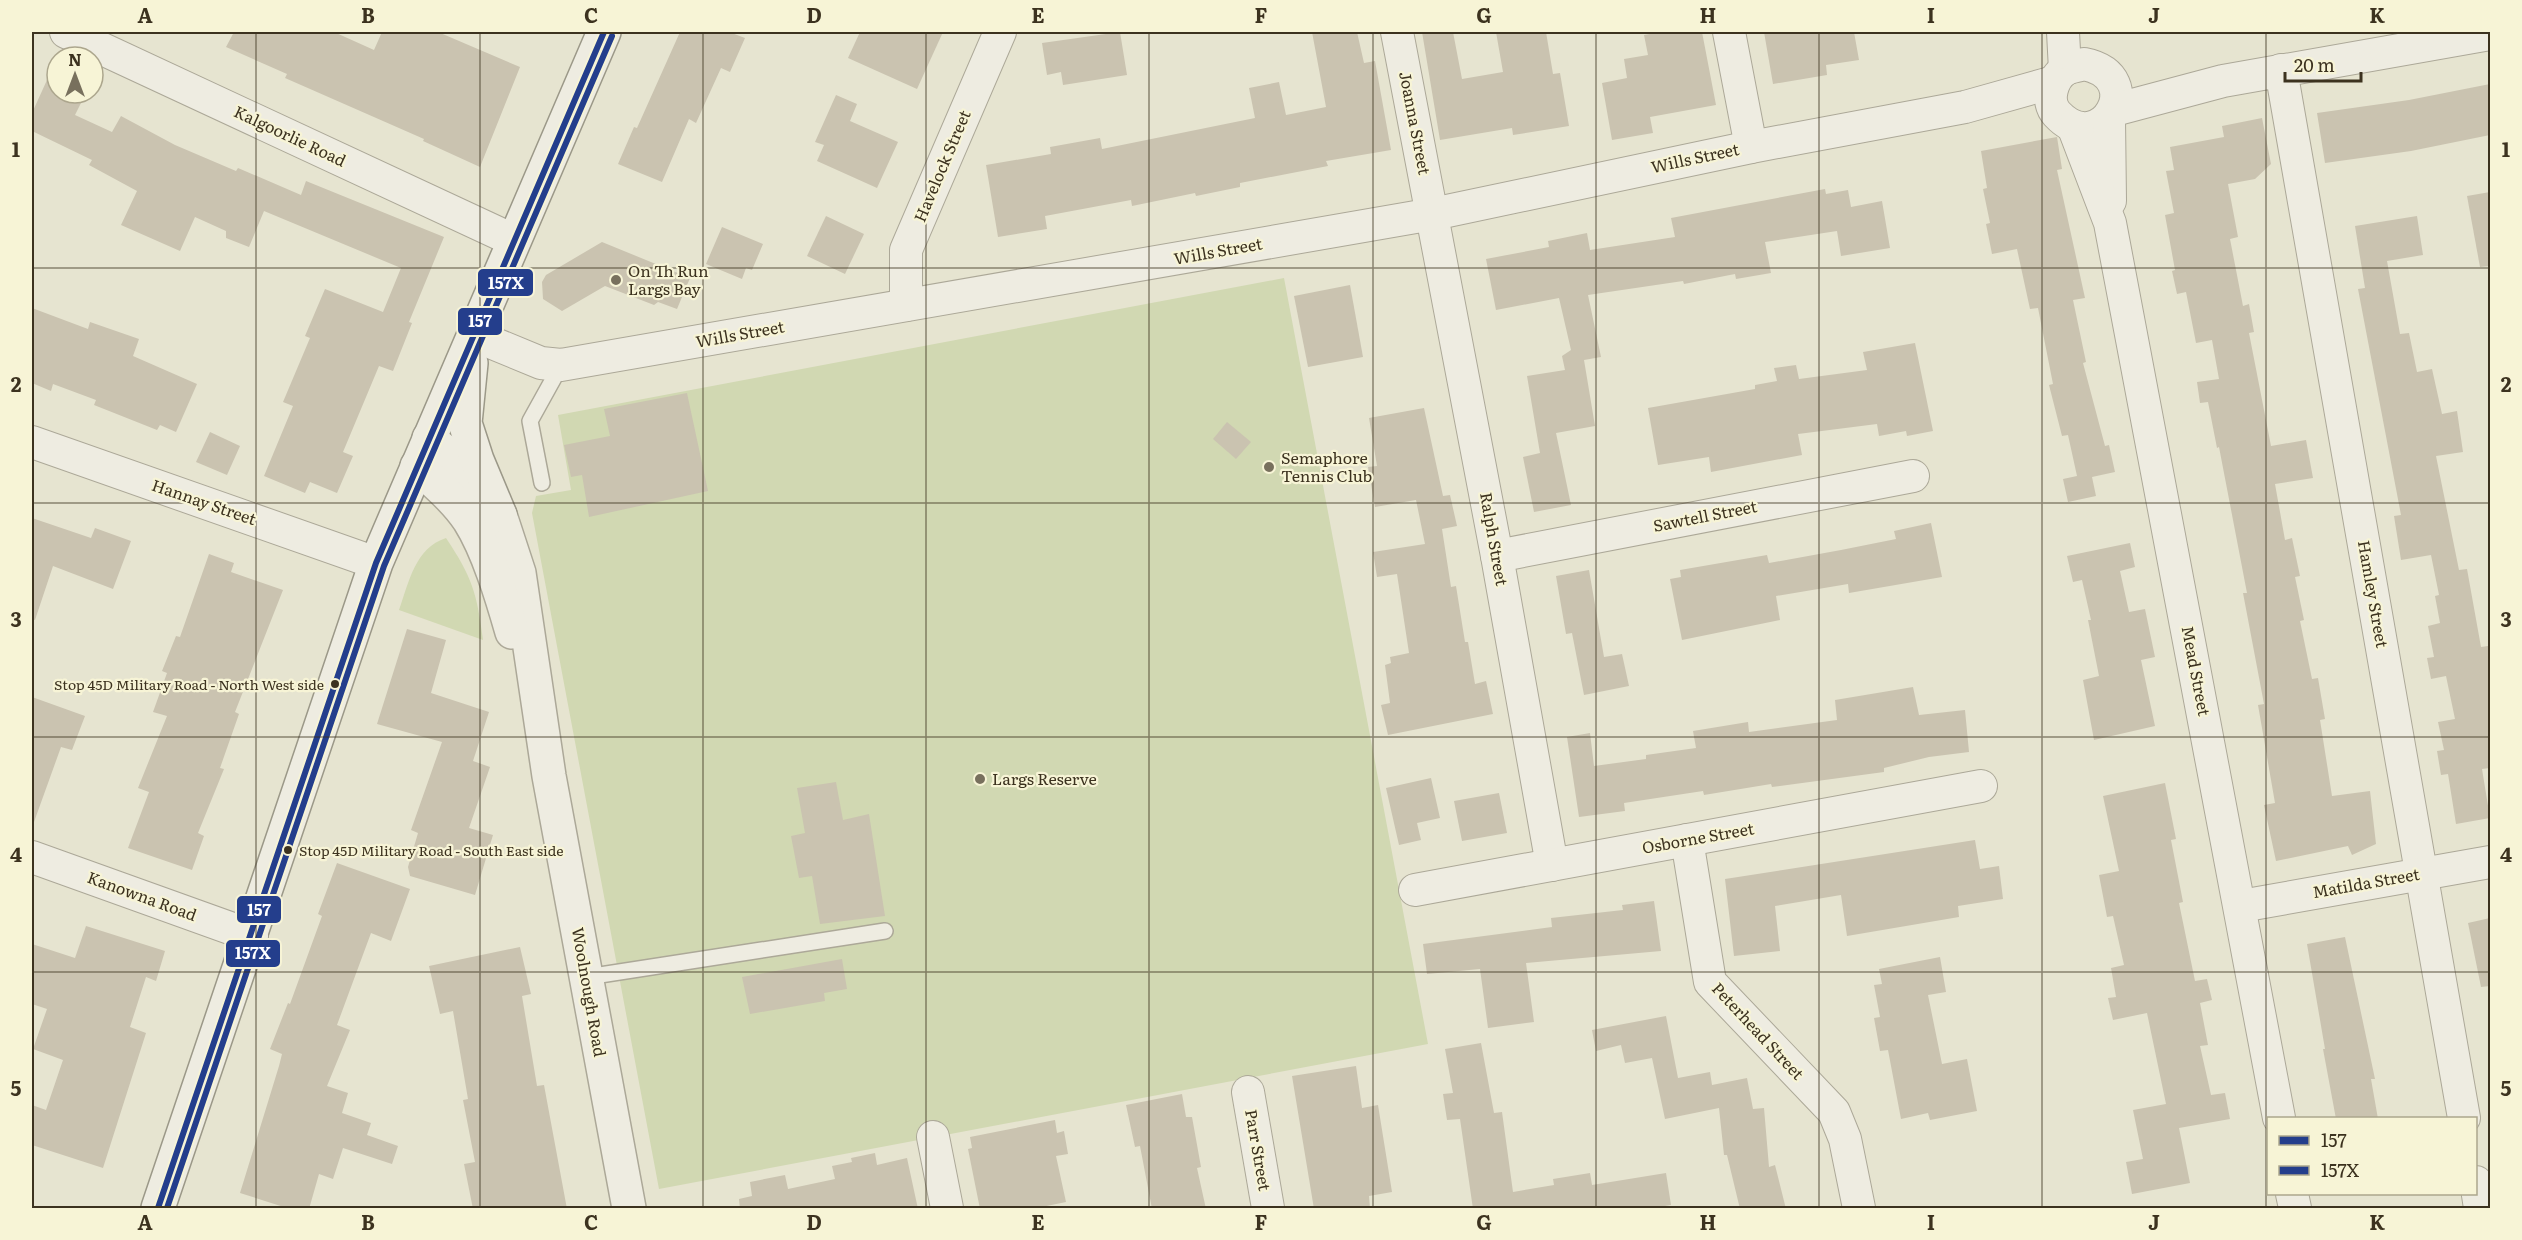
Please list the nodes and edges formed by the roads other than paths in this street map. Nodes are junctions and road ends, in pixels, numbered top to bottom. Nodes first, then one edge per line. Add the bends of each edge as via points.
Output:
1 (66, 32) edge
2 (604, 32) edge
3 (1000, 32) edge
4 (1397, 32) edge
5 (1729, 32) edge
6 (2063, 32) edge
7 (2081, 32) edge
8 (2490, 34) edge
9 (2281, 70) junction
10 (2085, 96) junction
11 (1751, 147) junction
12 (1433, 214) junction
13 (513, 240) junction
14 (906, 305) junction
15 (473, 335) junction
16 (561, 365) junction
17 (32, 441) edge
18 (423, 452) junction
19 (1912, 476) dead end
20 (542, 483) dead end
21 (500, 515) junction
22 (1497, 556) junction
23 (376, 563) junction
24 (549, 776) junction
25 (1981, 786) dead end
26 (1687, 840) junction
27 (32, 857) edge
28 (2490, 862) edge
29 (1552, 865) junction
30 (2422, 873) junction
31 (1415, 890) dead end
32 (2241, 906) junction
33 (885, 931) dead end
34 (252, 936) junction
35 (587, 977) junction
36 (1248, 1092) dead end
37 (2279, 1117) edge
38 (2464, 1117) edge
39 (933, 1137) dead end
40 (2477, 1193) edge
41 (158, 1209) edge
42 (629, 1209) edge
43 (947, 1209) edge
44 (1268, 1209) edge
45 (1859, 1209) edge
46 (2480, 1209) edge

1 - 13 street, Kalgoorlie Road
2 - 13 main road
3 - 14 street, Havelock Street via 906,250
4 - 12 street, Joanna Street
5 - 11 street
6 - 10 street, Mead Street
7 - 10 street, Mead Street
8 - 9 street, Wills Street
9 - 10 street, Wills Street via 2223,81
9 - 30 street, Hamley Street
10 - 11 street, Wills Street via 1965,107
10 - 32 street, Mead Street
11 - 12 street, Wills Street
12 - 14 street, Wills Street
12 - 22 street, Ralph Street
13 - 15 main road
14 - 16 street, Wills Street
15 - 16 street, Wills Street via 541,363
15 - 18 main road
15 - 21 main road via 465,423
16 - 20 lane via 530,421
17 - 23 street, Hannay Street
18 - 21 main road, Woolnough Road via 459,464
18 - 23 main road
18 - 24 main road, Woolnough Road via 443,490 469,520 504,604
19 - 22 street, Sawtell Street
21 - 24 main road, Woolnough Road via 519,573
22 - 29 street, Ralph Street
23 - 34 main road
24 - 35 main road, Woolnough Road
25 - 26 street, Osborne Street
26 - 29 street, Osborne Street
26 - 45 street, Peterhead Street via 1710,982 1833,1112 1845,1139
27 - 34 street, Kanowna Road
28 - 30 street, Matilda Street
29 - 31 street, Osborne Street
30 - 32 street, Matilda Street
30 - 38 street, Hamley Street
32 - 37 street, Mead Street
33 - 35 lane
34 - 41 main road
35 - 42 main road, Woolnough Road
36 - 44 street, Parr Street
39 - 43 street
40 - 46 street

